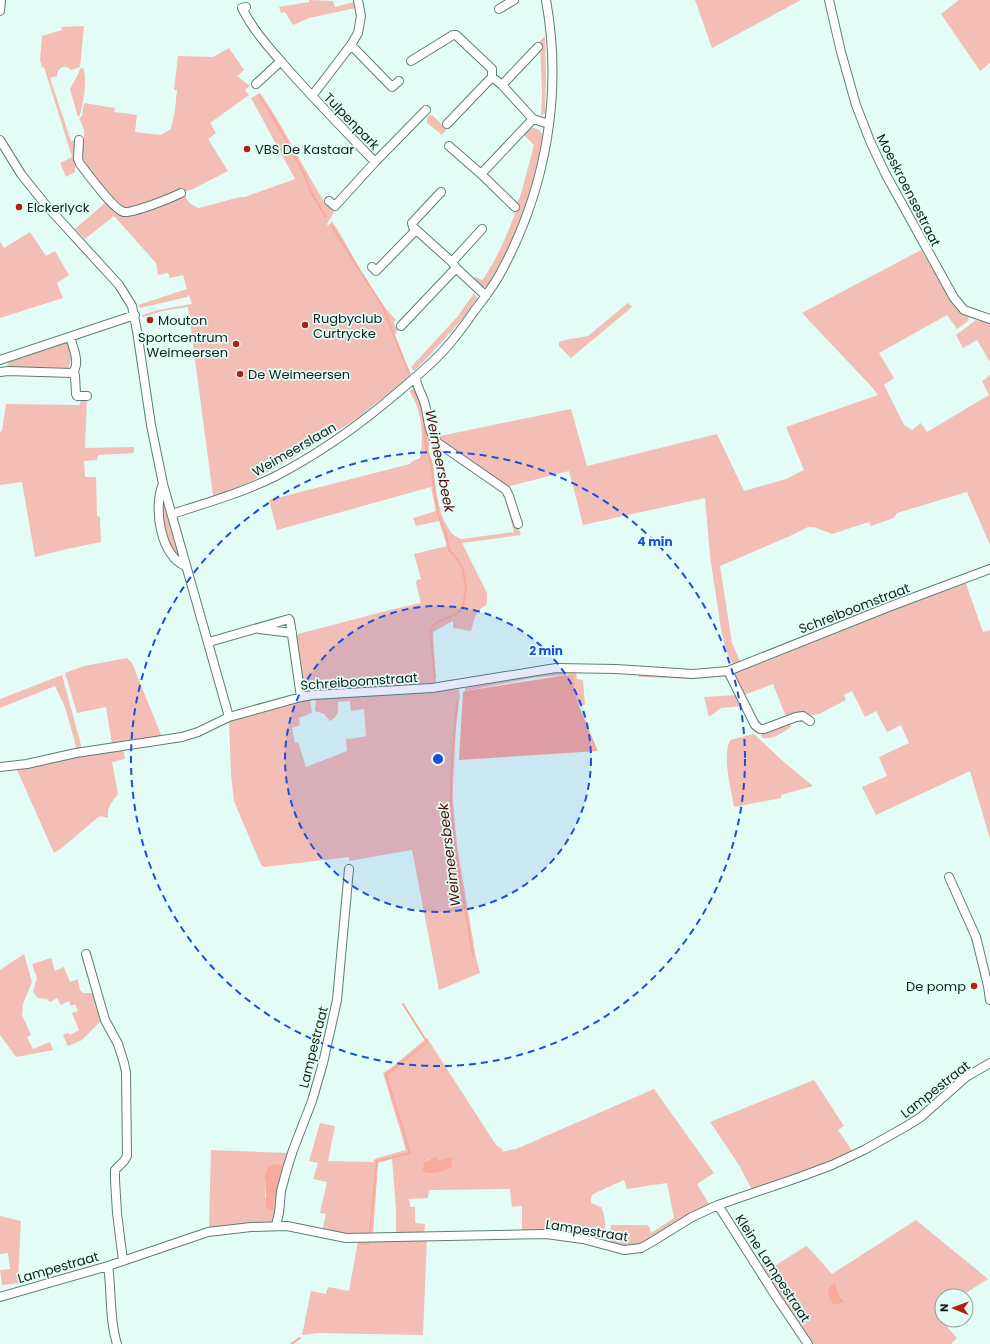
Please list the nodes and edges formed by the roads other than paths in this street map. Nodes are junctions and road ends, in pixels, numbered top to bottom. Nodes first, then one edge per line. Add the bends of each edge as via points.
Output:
1 (2, 0) edge
2 (358, 0) edge
3 (514, 0) edge
4 (546, 0) edge
5 (829, 0) edge
6 (0, 4) edge
7 (246, 7) dead end
8 (499, 9) dead end
9 (0, 11) edge
10 (351, 45) junction
11 (538, 47) dead end
12 (281, 61) junction
13 (411, 61) dead end
14 (492, 77) junction
15 (398, 81) dead end
16 (256, 84) dead end
17 (502, 85) junction
18 (312, 96) junction
19 (426, 110) dead end
20 (533, 119) junction
21 (447, 124) dead end
22 (549, 124) junction
23 (0, 140) edge
24 (79, 140) dead end
25 (449, 146) dead end
26 (375, 162) junction
27 (481, 174) junction
28 (441, 192) dead end
29 (181, 193) dead end
30 (329, 201) dead end
31 (515, 207) dead end
32 (482, 229) dead end
33 (416, 230) junction
34 (454, 265) junction
35 (372, 267) dead end
36 (486, 296) junction
37 (135, 315) junction
38 (990, 319) edge
39 (401, 326) dead end
40 (70, 337) junction
41 (0, 360) edge
42 (0, 372) edge
43 (74, 372) junction
44 (415, 377) junction
45 (87, 396) dead end
46 (163, 484) junction
47 (172, 514) junction
48 (518, 524) dead end
49 (186, 566) junction
50 (990, 569) edge
51 (257, 628) junction
52 (292, 633) junction
53 (209, 642) junction
54 (728, 671) junction
55 (301, 697) junction
56 (230, 718) junction
57 (810, 722) dead end
58 (0, 767) edge
59 (349, 869) dead end
60 (948, 877) dead end
61 (86, 954) dead end
62 (990, 1000) edge
63 (990, 1063) edge
64 (718, 1205) junction
65 (276, 1226) junction
66 (123, 1261) junction
67 (108, 1266) junction
68 (0, 1296) edge
69 (117, 1344) edge
70 (808, 1344) edge

1 - 6 street
2 - 10 street, Tulpenpark via 361,16 358,32
3 - 8 street
4 - 22 street, Weimeerslaan via 552,65
5 - 38 street, Moeskroensestraat via 856,105 885,173 954,298 964,310
6 - 9 street
7 - 12 street, Tulpenpark via 242,8 251,26
10 - 15 street via 392,87
10 - 18 street, Tulpenpark
11 - 17 street
12 - 16 street
12 - 18 street, Tulpenpark
13 - 14 street via 456,35 492,69
14 - 17 street
14 - 21 street
17 - 20 street
18 - 26 street, Tulpenpark
19 - 26 street, Tulpenpark
20 - 22 street
20 - 27 street
22 - 36 street, Weimeerslaan via 538,183 527,215 500,274
23 - 37 street via 21,174 45,204 119,285
24 - 29 street via 80,164 114,205 124,212
25 - 27 street
26 - 30 street, Tulpenpark via 334,206
27 - 31 street
28 - 33 street via 412,223
32 - 34 street
33 - 34 street
33 - 35 street via 376,271
34 - 36 street
34 - 39 street
36 - 44 street, Weimeerslaan via 445,349
37 - 40 street
37 - 46 street via 151,425
40 - 41 street
40 - 43 street via 76,352
42 - 43 street
43 - 45 street via 77,396
44 - 47 street, Weimeerslaan via 369,416 313,455 275,476 232,495
44 - 48 street via 434,438 506,490
46 - 47 street
46 - 49 street via 160,491 160,526 172,556
47 - 49 street
49 - 53 street
50 - 54 street, Schreiboomstraat
51 - 52 street
51 - 52 street via 289,619
51 - 53 street
52 - 55 street
53 - 56 street
54 - 55 street, Schreiboomstraat via 693,674 556,668 432,688 326,693
54 - 57 street via 755,725 760,729 803,716
55 - 56 street, Schreiboomstraat
56 - 58 street, Schreiboomstraat via 182,737
59 - 65 street, Lampestraat via 337,1000 312,1101 287,1169
60 - 62 street via 976,937
61 - 66 street via 105,1020 122,1053 126,1072 127,1156 116,1170 115,1180
63 - 64 street, Lampestraat via 966,1077 921,1116 864,1150 807,1175
64 - 65 street, Lampestraat via 692,1217 641,1248 624,1250 583,1239 546,1234 346,1238
64 - 70 street, Kleine Lampestraat
65 - 66 street, Lampestraat via 208,1232
66 - 67 street, Lampestraat
67 - 68 street, Lampestraat
67 - 69 street

